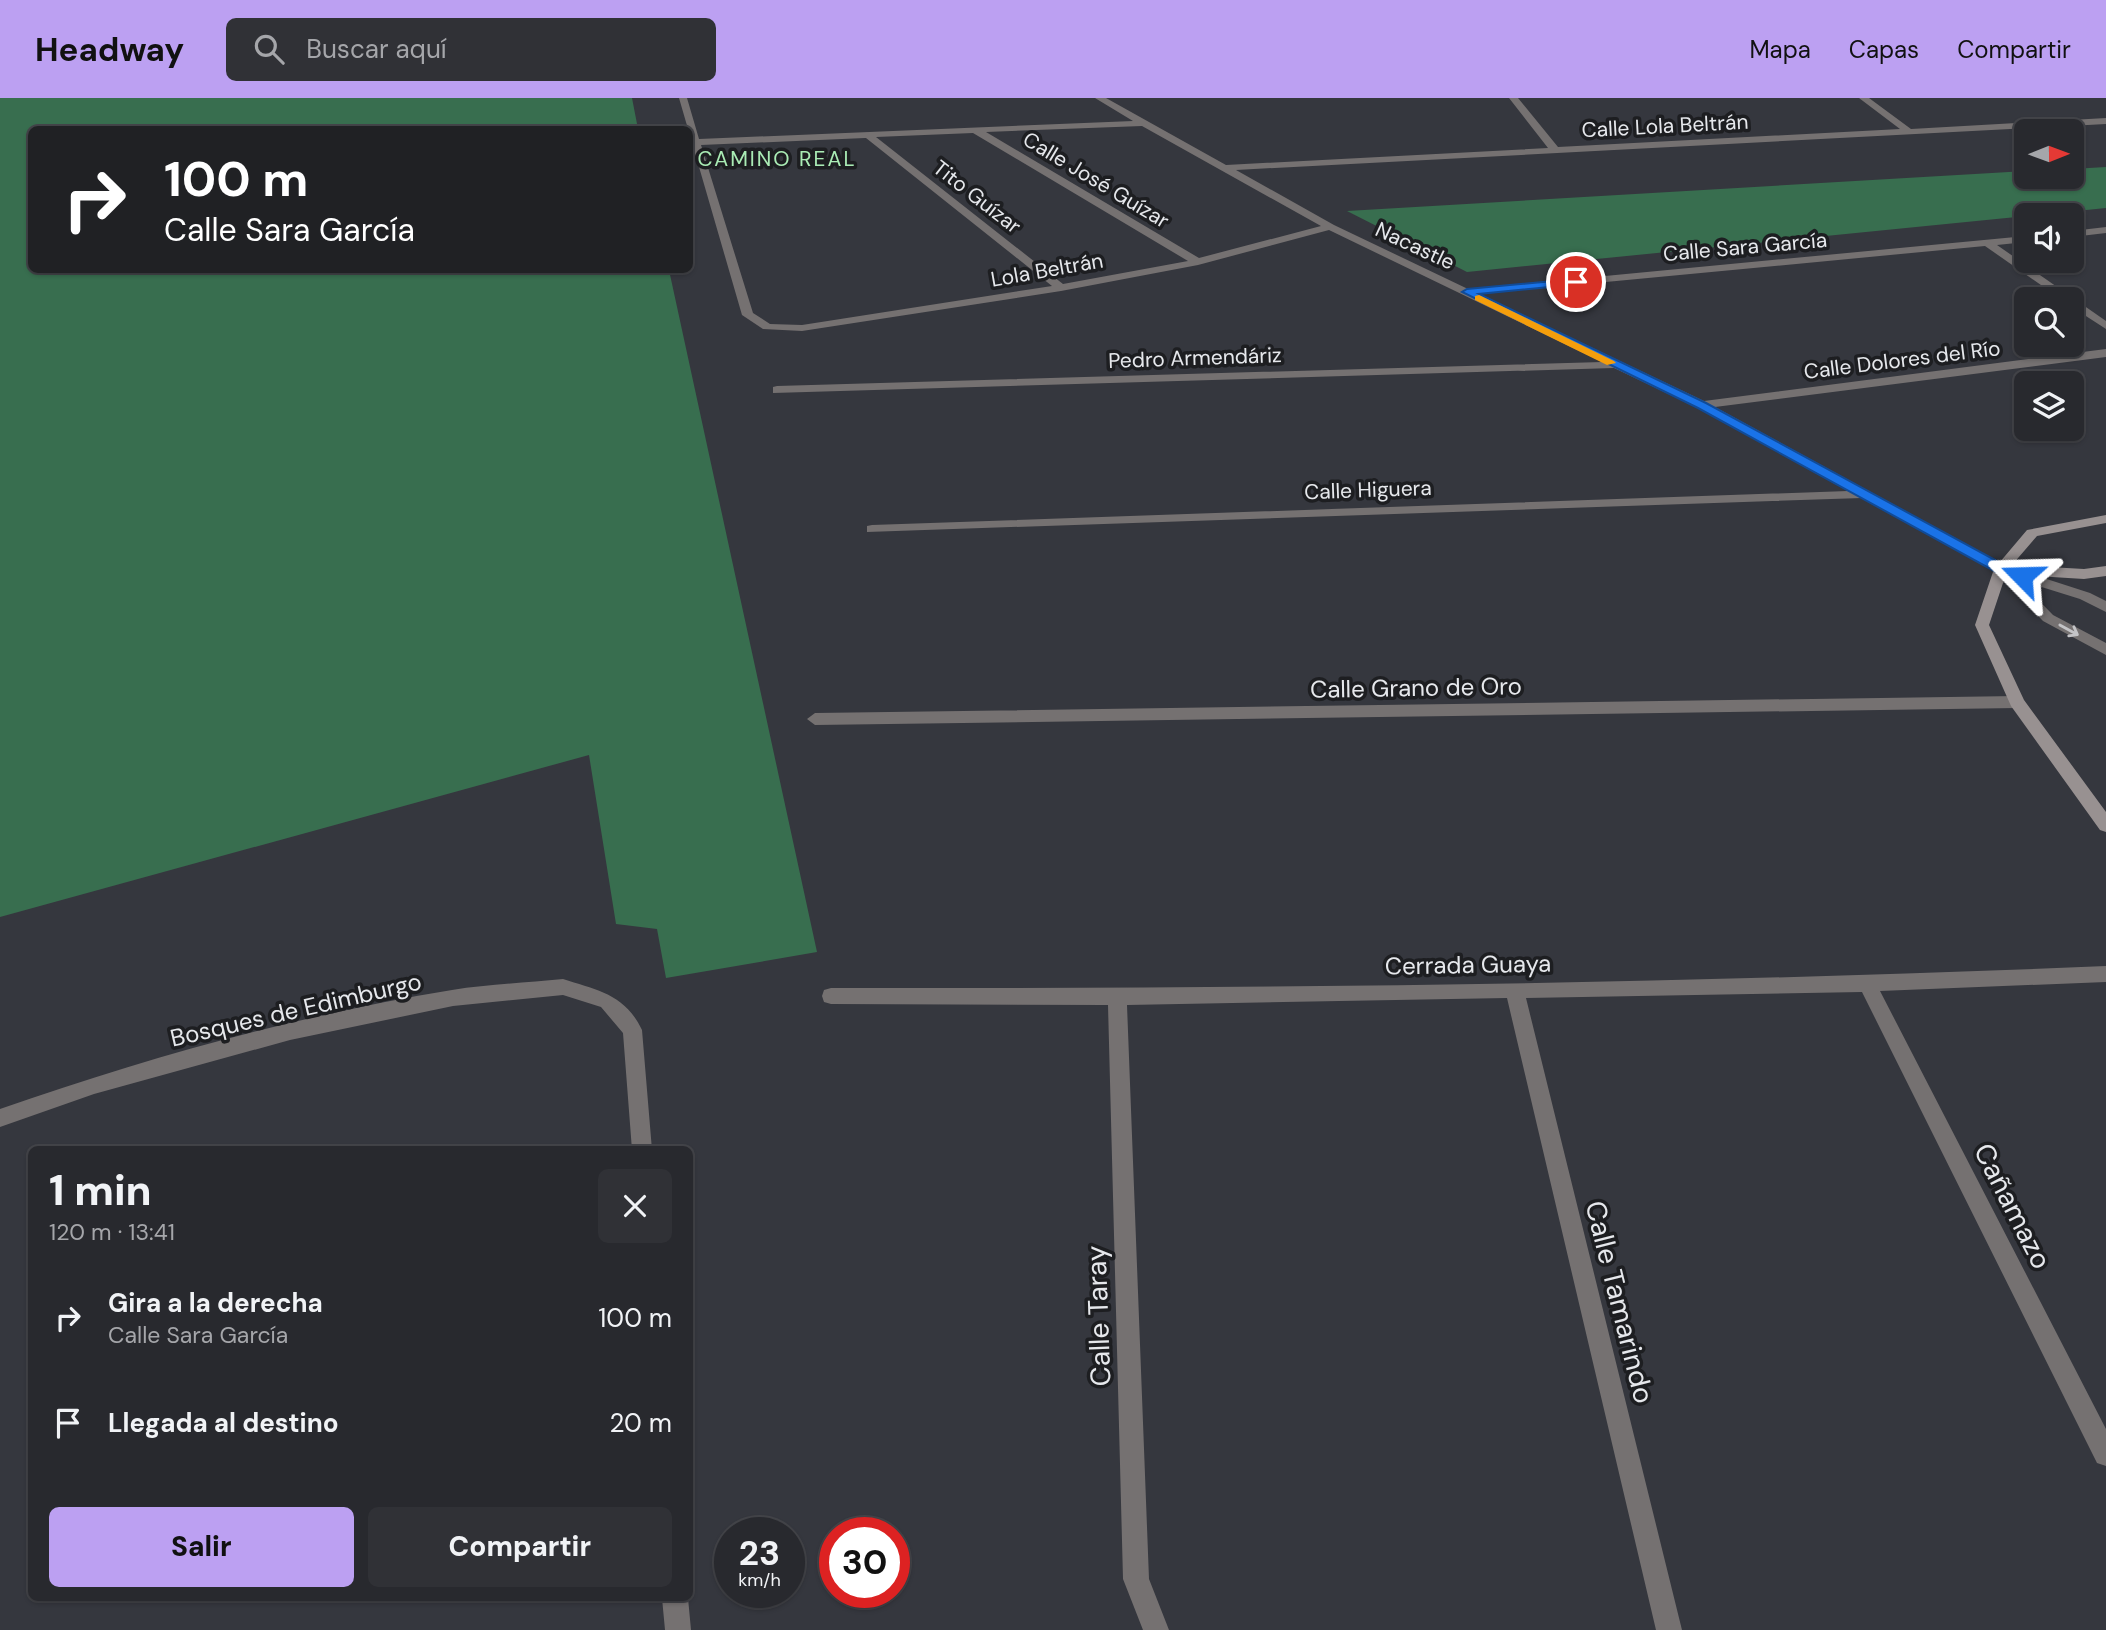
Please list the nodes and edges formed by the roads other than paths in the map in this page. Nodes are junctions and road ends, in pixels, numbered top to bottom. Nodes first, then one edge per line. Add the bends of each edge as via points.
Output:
1 (683, 98) edge
2 (1098, 98) edge
3 (1513, 98) edge
4 (1863, 98) edge
5 (2106, 121) edge
6 (1145, 123) junction
7 (690, 126) edge
8 (975, 130) junction
9 (1908, 131) junction
10 (869, 136) junction
11 (693, 138) edge
12 (694, 142) junction
13 (1554, 149) junction
14 (1225, 168) junction
15 (1330, 227) junction
16 (2106, 230) edge
17 (2084, 233) edge
18 (2014, 240) edge
19 (1987, 243) junction
20 (1198, 262) junction
21 (2050, 287) edge
22 (1060, 288) junction
23 (1467, 292) junction
24 (2084, 311) edge
25 (2106, 326) edge
26 (2106, 353) edge
27 (1614, 365) junction
28 (777, 390) dead end
29 (1702, 405) junction
30 (1866, 494) junction
31 (2106, 519) edge
32 (872, 529) dead end
33 (2001, 569) junction
34 (2106, 571) edge
35 (2106, 607) edge
36 (2106, 650) edge
37 (2017, 702) junction
38 (816, 719) dead end
39 (2106, 825) edge
40 (2106, 974) edge
41 (1867, 984) junction
42 (1514, 989) junction
43 (831, 996) dead end
44 (1117, 997) junction
45 (0, 1118) edge
46 (642, 1146) edge
47 (2106, 1454) edge
48 (675, 1601) edge
49 (678, 1630) edge
50 (1156, 1630) edge
51 (1669, 1630) edge

1 - 7 street
2 - 6 street, Nacastle
3 - 13 street
4 - 9 street
5 - 9 street, Calle Lola Beltrán
6 - 8 street
6 - 14 street, Nacastle
8 - 10 street
8 - 20 street, Calle José Guízar
9 - 13 street, Calle Lola Beltrán
10 - 12 street
10 - 22 street, Tito Guízar
11 - 12 street
12 - 22 street, Lola Beltrán via 748,315 767,327 802,328
13 - 14 street, Calle Lola Beltrán
14 - 15 street, Nacastle
15 - 20 street, Lola Beltrán
15 - 23 street, Nacastle
16 - 17 street
18 - 19 street, Calle Sara García
19 - 21 street
19 - 23 street, Calle Sara García
20 - 22 street, Lola Beltrán
23 - 27 street, Nacastle
24 - 25 street
26 - 29 street, Calle Dolores del Río
27 - 28 street, Pedro Armendáriz
27 - 29 street, Nacastle
29 - 30 street, Nacastle
30 - 32 street, Calle Higuera
30 - 33 street, Nacastle
31 - 33 street via 2032,533
33 - 34 street
33 - 35 street
33 -> 36 street via 2048,618
33 - 37 street via 1982,625
37 - 38 street, Calle Grano de Oro
37 - 39 street
40 - 41 street, Cerrada Guaya
41 - 42 street, Cerrada Guaya
41 - 47 street, Cañamazo
42 - 44 street, Cerrada Guaya
42 - 51 street, Calle Tamarindo
43 - 44 street, Cerrada Guaya
44 - 50 street, Calle Taray via 1136,1579
45 - 46 street, Bosques de Edimburgo via 94,1085 290,1032 453,998 563,987 607,1001 632,1030
48 - 49 street

